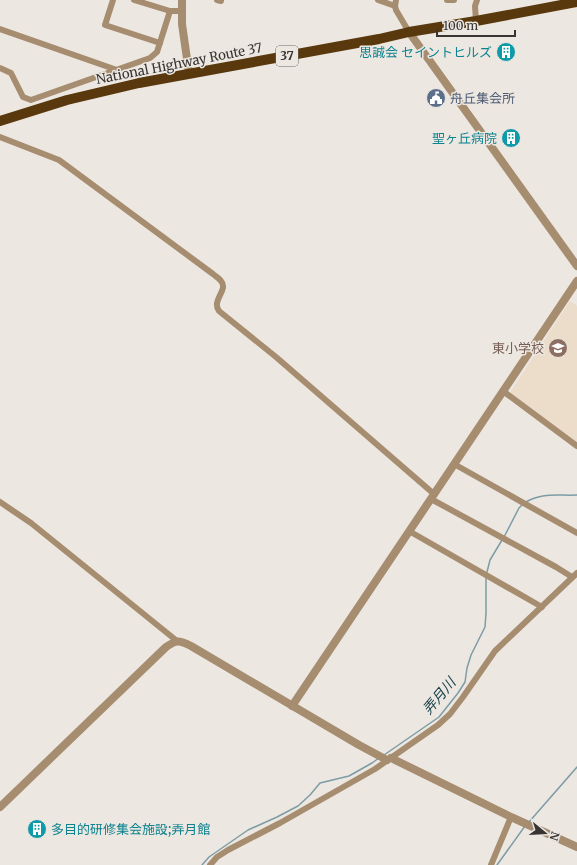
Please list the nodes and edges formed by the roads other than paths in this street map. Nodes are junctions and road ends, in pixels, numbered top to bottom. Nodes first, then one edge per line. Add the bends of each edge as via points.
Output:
1 (113, 0) edge
2 (134, 0) edge
3 (182, 0) edge
4 (217, 0) edge
5 (221, 0) edge
6 (378, 0) edge
7 (447, 0) edge
8 (454, 0) edge
9 (477, 0) edge
10 (577, 2) edge
11 (396, 3) edge
12 (181, 10) junction
13 (170, 11) junction
14 (476, 21) junction
15 (0, 29) edge
16 (409, 32) junction
17 (160, 43) junction
18 (0, 68) edge
19 (117, 70) junction
20 (189, 73) junction
21 (0, 121) edge
22 (0, 137) edge
23 (577, 266) edge
24 (577, 281) edge
25 (503, 391) junction
26 (577, 446) edge
27 (454, 464) junction
28 (432, 496) junction
29 (0, 502) edge
30 (409, 531) junction
31 (577, 533) edge
32 (575, 575) edge
33 (542, 607) junction
34 (177, 641) junction
35 (292, 706) junction
36 (389, 759) junction
37 (0, 807) edge
38 (511, 817) junction
39 (577, 848) edge
40 (210, 865) edge
41 (490, 865) edge

1 - 17 street via 105,25
2 - 13 street
3 - 12 street
4 - 5 street
6 - 11 street
7 - 8 street
9 - 14 street
10 - 14 highway, National Highway Route 37 / 37
11 - 16 street
12 - 13 street
12 - 20 street
13 - 17 street
14 - 16 highway, National Highway Route 37 / 37
15 - 19 street
16 - 20 highway, National Highway Route 37 / 37
16 - 23 street
17 - 19 street via 157,52 150,58
18 - 19 street via 11,73 23,97 31,100
20 - 21 highway, National Highway Route 37 / 37 via 67,100
22 - 28 street via 59,160 213,274 223,284 216,304 219,311 276,357
24 - 25 street
25 - 26 street
25 - 27 street
27 - 28 street
27 - 31 street
28 - 30 street
28 - 32 street via 502,538
29 - 34 street
30 - 33 street
30 - 35 street
32 - 33 street
33 - 36 street via 496,650 450,714
34 - 35 street via 183,642
34 - 37 street via 166,647
35 - 36 street via 359,745
36 - 38 street
36 - 40 street via 294,815 217,856
38 - 39 street
38 - 41 street

